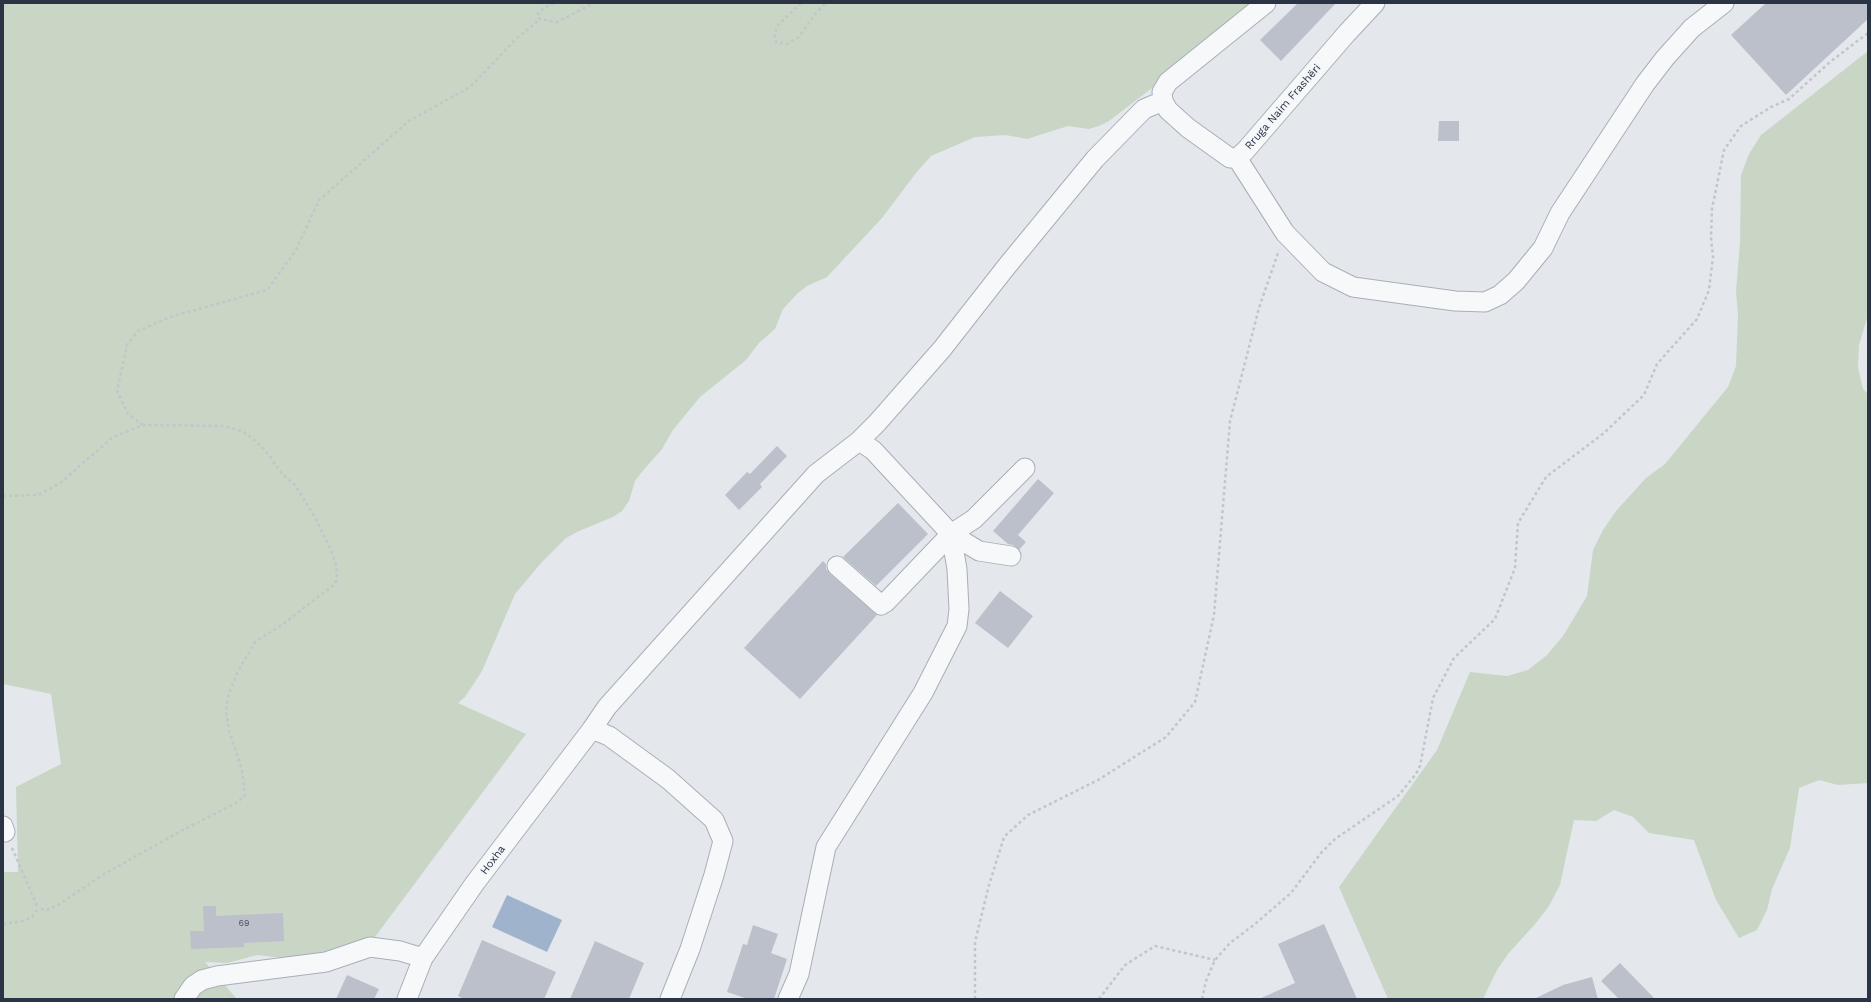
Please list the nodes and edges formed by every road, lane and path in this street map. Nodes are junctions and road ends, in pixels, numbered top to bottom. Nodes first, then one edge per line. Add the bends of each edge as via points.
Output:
1 (554, 3) edge
2 (594, 3) edge
3 (801, 3) edge
4 (826, 3) edge
5 (1266, 3) edge
6 (1375, 3) edge
7 (1724, 3) edge
8 (540, 19) junction
9 (1868, 33) edge
10 (1163, 102) junction
11 (1237, 158) junction
12 (1285, 233) junction
13 (143, 425) junction
14 (859, 441) junction
15 (1025, 468) dead end
16 (3, 496) edge
17 (951, 534) junction
18 (1011, 556) dead end
19 (837, 566) dead end
20 (592, 729) junction
21 (4, 829) edge
22 (38, 908) junction
23 (3, 924) edge
24 (423, 958) junction
25 (1215, 960) junction
26 (184, 999) edge
27 (407, 999) edge
28 (670, 999) edge
29 (788, 999) edge
30 (976, 999) edge
31 (1099, 999) edge
32 (1202, 999) edge

1 - 8 path via 536,15
2 - 8 path via 557,22
3 - 4 path via 779,24 774,34 776,42 787,44 799,37
5 - 10 street via 1168,82 1162,92
6 - 11 street, Rruga Naim Frashëri
7 - 12 street via 1692,28 1645,84 1560,213 1543,248 1516,281 1500,295 1486,302 1352,287 1323,272
8 - 13 path via 517,38 470,86 409,121 319,200 296,250 267,290 170,317 138,331 127,345 117,392 128,414
9 - 25 path via 1830,62 1789,99 1741,126 1724,150 1712,210 1713,257 1709,290 1697,319 1657,364 1644,394 1604,433 1546,477 1518,523 1515,568 1495,619 1454,658 1433,698 1420,766 1416,774 1398,796 1335,839 1291,893 1230,943
10 - 11 street, Rruga Naim Frashëri via 1188,128 1230,158
10 - 14 street, Hoxha via 1144,109 1095,159 942,349
11 - 12 street
12 - 30 path via 1259,308 1230,420 1214,615 1195,702 1166,737 1098,780 1028,815 1004,837 975,942
13 - 16 path via 113,437 59,484 38,495
13 - 22 path via 222,426 242,431 252,438 283,475 295,485 306,501 331,550 337,577 335,584 256,642 237,673 226,710 229,730 242,770 245,795 238,802 104,874 58,905 47,910
14 - 17 street via 873,450
14 - 20 street, Hoxha via 816,474 607,707
15 - 17 street via 974,519
17 - 18 street via 979,551
17 - 19 street via 886,602 880,605
17 - 29 street via 957,569 957,626 923,693 826,847 799,974
20 - 24 street, Hoxha via 475,883
20 - 28 street via 609,736 668,779 714,820 723,841 690,949
21 - 22 path
22 - 23 path via 28,919
24 - 26 street via 400,951 370,947 326,962 202,980 193,986
24 - 27 street, Hoxha
25 - 31 path via 1155,946 1125,965
25 - 32 path

